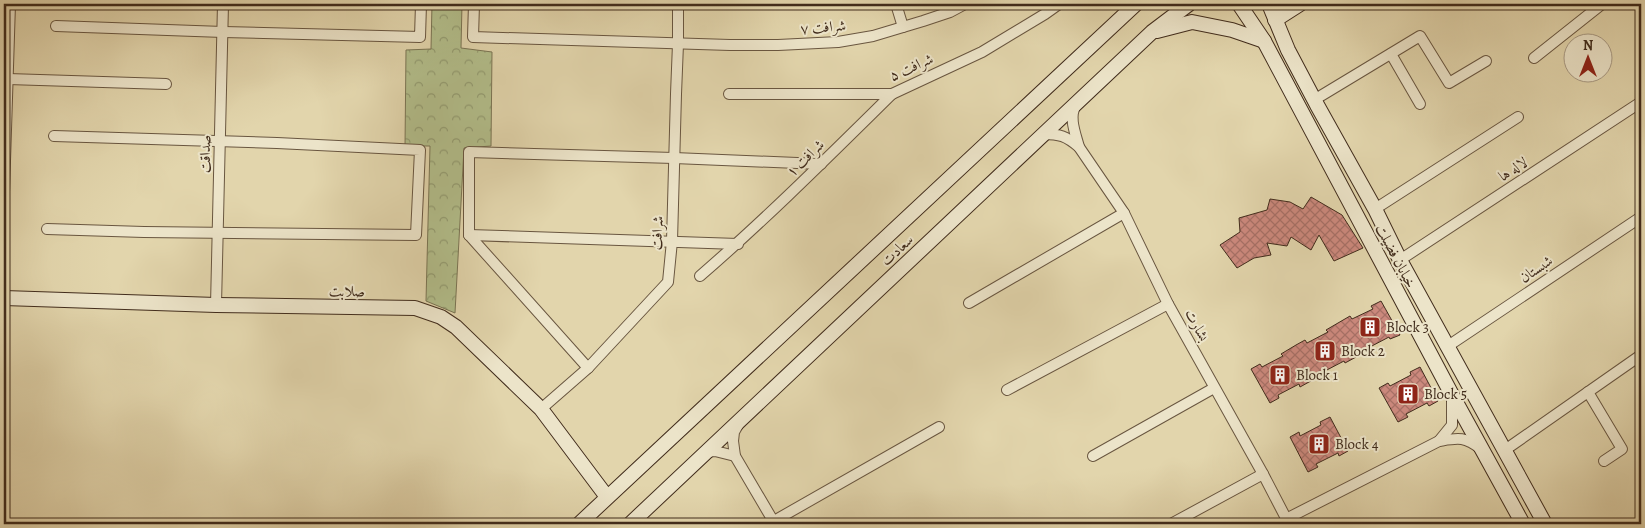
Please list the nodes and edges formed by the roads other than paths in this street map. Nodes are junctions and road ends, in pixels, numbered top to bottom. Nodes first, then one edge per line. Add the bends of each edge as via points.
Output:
1 (10, 4) edge
2 (223, 4) edge
3 (421, 4) edge
4 (474, 4) edge
5 (678, 4) edge
6 (896, 4) edge
7 (965, 4) edge
8 (1059, 4) edge
9 (1136, 4) edge
10 (1188, 4) edge
11 (1239, 4) edge
12 (1269, 4) edge
13 (1300, 4) edge
14 (1602, 4) edge
15 (1275, 20) junction
16 (56, 26) dead end
17 (903, 27) junction
18 (223, 32) junction
19 (1152, 32) junction
20 (1264, 41) junction
21 (678, 44) junction
22 (1391, 54) junction
23 (1534, 58) dead end
24 (1486, 61) dead end
25 (8, 79) junction
26 (166, 84) dead end
27 (729, 94) dead end
28 (892, 94) junction
29 (1082, 98) junction
30 (1314, 100) junction
31 (1641, 102) edge
32 (1420, 104) dead end
33 (1518, 117) dead end
34 (1043, 134) junction
35 (54, 136) dead end
36 (220, 142) junction
37 (1080, 148) junction
38 (1342, 151) junction
39 (674, 158) junction
40 (1327, 159) junction
41 (821, 164) junction
42 (4, 192) edge
43 (1375, 209) junction
44 (1124, 213) junction
45 (1641, 217) edge
46 (47, 229) dead end
47 (219, 232) junction
48 (468, 235) junction
49 (672, 241) junction
50 (738, 244) junction
51 (1400, 260) junction
52 (700, 276) dead end
53 (4, 298) edge
54 (969, 303) dead end
55 (1168, 304) junction
56 (216, 305) junction
57 (1448, 346) junction
58 (1641, 355) edge
59 (588, 368) junction
60 (1214, 388) junction
61 (1007, 390) dead end
62 (1588, 392) junction
63 (1452, 393) junction
64 (541, 410) junction
65 (741, 419) junction
66 (939, 426) dead end
67 (1438, 441) junction
68 (1481, 449) junction
69 (1505, 450) junction
70 (706, 452) junction
71 (735, 456) junction
72 (1093, 456) dead end
73 (1604, 460) dead end
74 (1263, 474) junction
75 (607, 497) junction
76 (775, 522) edge
77 (1287, 522) edge
78 (579, 524) edge
79 (630, 524) edge
80 (1171, 524) edge
81 (1523, 524) edge
82 (1544, 524) edge

1 - 25 street
2 - 18 street, صداقت
3 - 18 street via 420,37
4 - 21 street, شرافت ۷ via 473,38
5 - 21 street, شرافت
6 - 17 street
7 - 17 street, شرافت ۷
8 - 28 street, شرافت ۵ via 982,52
9 - 75 street, سعادت
10 - 19 street, سعادت
11 - 20 street, خیابان فضیلت
12 - 15 street, خیابان فضیلت
13 - 15 street
14 - 23 street
15 - 30 street, خیابان فضیلت
16 - 18 street
17 - 21 street, شرافت ۷ via 838,42
18 - 36 street, صداقت
19 - 20 street via 1192,22
19 - 29 street, سعادت
20 - 40 street, خیابان فضیلت
21 - 39 street, شرافت
22 - 24 street via 1420,36 1448,83
22 - 30 street
22 - 32 street
25 - 26 street
25 - 42 street
27 - 28 street, شرافت ۵
28 - 41 street, شرافت ۱
29 - 34 street, سعادت
29 - 37 street via 1073,107 1073,124
30 - 38 street, خیابان فضیلت
31 - 51 street, لاله ها
33 - 43 street
34 - 37 street via 1069,138
34 - 65 street, سعادت
35 - 36 street
36 - 47 street, صداقت
36 - 47 street via 420,150 416,235
37 - 44 street, بشارت
38 - 40 street
38 - 43 street, خیابان فضیلت
39 - 41 street
39 - 48 street via 469,152
39 - 49 street, شرافت
40 - 63 street, خیابان فضیلت
41 - 50 street, شرافت ۱
43 - 51 street, خیابان فضیلت
44 - 54 street
44 - 55 street, بشارت
45 - 57 street, شبستان
46 - 47 street
47 - 56 street, صداقت
48 - 49 street
48 - 59 street
49 - 50 street
49 - 59 street, شرافت via 668,282
50 - 52 street, شرافت ۱
51 - 57 street, خیابان فضیلت
53 - 56 street, صلابت
55 - 60 street, بشارت
55 - 61 street
56 - 64 street, صلابت via 415,308 441,316
57 - 69 street, خیابان فضیلت
58 - 62 street
59 - 64 street, شرافت
60 - 72 street
60 - 74 street, بشارت
62 - 69 street
62 - 73 street via 1622,449
63 - 67 street via 1452,425
63 - 68 street, خیابان فضیلت
64 - 75 street, صلابت
65 - 70 street, سعادت
65 - 71 street via 734,432
66 - 76 street
67 - 68 street via 1459,438
67 - 77 street
68 - 81 street, خیابان فضیلت
69 - 82 street, خیابان فضیلت
70 - 71 street
70 - 79 street, سعادت
71 - 76 street
74 - 77 street, بشارت
74 - 80 street
75 - 78 street, سعادت

